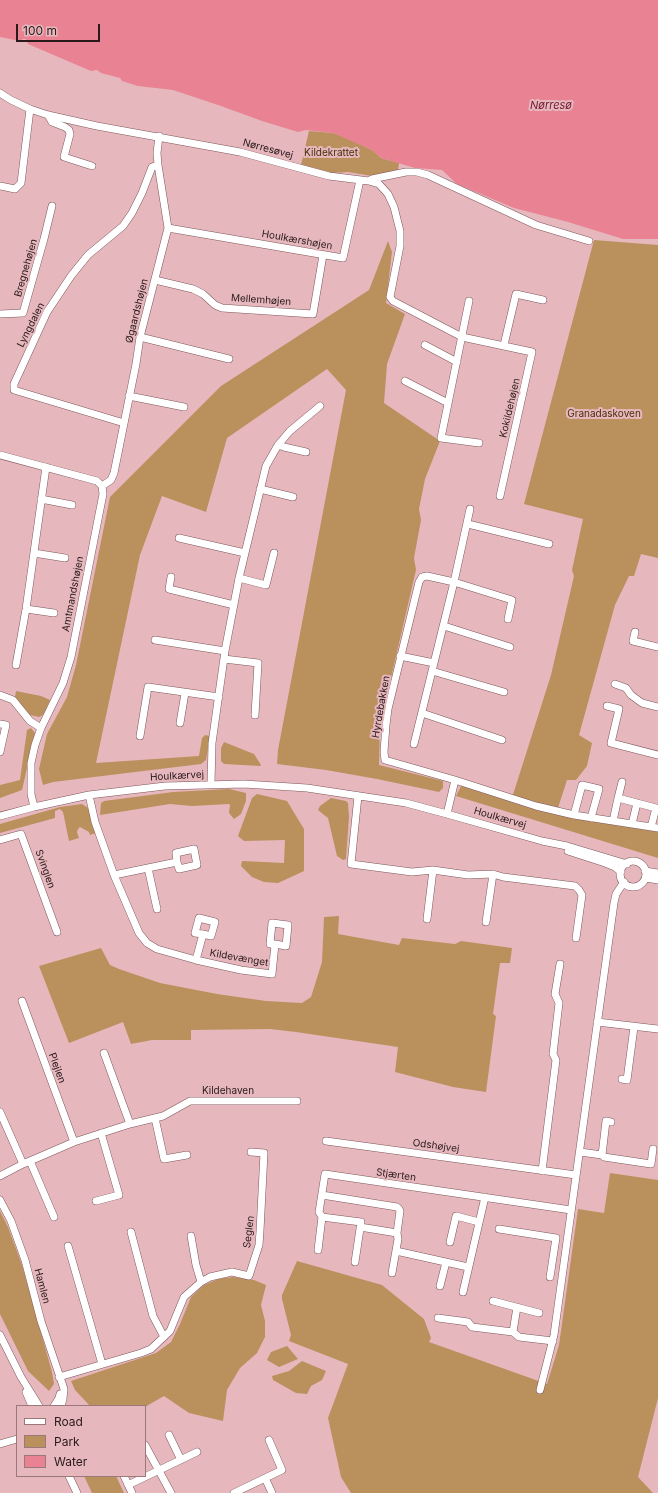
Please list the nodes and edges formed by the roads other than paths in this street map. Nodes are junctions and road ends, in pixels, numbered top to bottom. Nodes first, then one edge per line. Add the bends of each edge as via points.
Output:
1 (0, 94) edge
2 (30, 109) junction
3 (48, 115) junction
4 (159, 136) junction
5 (158, 165) junction
6 (92, 166) dead end
7 (360, 180) junction
8 (368, 181) junction
9 (0, 186) edge
10 (52, 206) dead end
11 (168, 228) junction
12 (589, 241) dead end
13 (323, 255) junction
14 (155, 280) junction
15 (543, 300) dead end
16 (469, 301) dead end
17 (0, 314) edge
18 (140, 337) junction
19 (462, 337) junction
20 (425, 345) dead end
21 (504, 345) junction
22 (229, 359) dead end
23 (457, 362) junction
24 (405, 381) dead end
25 (129, 396) junction
26 (448, 403) junction
27 (320, 406) dead end
28 (184, 407) dead end
29 (124, 423) junction
30 (478, 443) dead end
31 (278, 444) junction
32 (306, 452) dead end
33 (0, 455) edge
34 (46, 467) junction
35 (102, 486) junction
36 (260, 489) junction
37 (500, 496) dead end
38 (293, 497) dead end
39 (41, 499) junction
40 (72, 505) dead end
41 (470, 509) dead end
42 (468, 524) junction
43 (179, 538) dead end
44 (549, 544) dead end
45 (34, 553) junction
46 (245, 553) junction
47 (274, 553) dead end
48 (65, 558) dead end
49 (171, 577) dead end
50 (239, 578) junction
51 (454, 582) junction
52 (234, 605) junction
53 (26, 609) junction
54 (54, 613) dead end
55 (508, 619) dead end
56 (444, 626) junction
57 (635, 632) dead end
58 (155, 640) dead end
59 (510, 647) dead end
60 (658, 647) edge
61 (225, 655) junction
62 (400, 656) junction
63 (16, 664) dead end
64 (434, 664) junction
65 (432, 671) junction
66 (615, 684) dead end
67 (504, 692) dead end
68 (185, 693) junction
69 (0, 694) edge
70 (219, 698) junction
71 (607, 706) dead end
72 (658, 707) edge
73 (422, 713) junction
74 (255, 715) dead end
75 (180, 723) dead end
76 (0, 724) edge
77 (41, 728) junction
78 (140, 736) dead end
79 (502, 740) dead end
80 (414, 744) dead end
81 (0, 752) edge
82 (658, 755) edge
83 (454, 780) junction
84 (622, 782) dead end
85 (211, 784) junction
86 (89, 795) junction
87 (358, 796) junction
88 (618, 798) junction
89 (637, 803) junction
90 (34, 807) junction
91 (447, 814) junction
92 (574, 815) junction
93 (0, 816) edge
94 (591, 818) junction
95 (613, 821) junction
96 (632, 824) junction
97 (655, 828) edge
98 (0, 840) edge
99 (542, 841) junction
100 (178, 862) dead end
101 (627, 864) junction
102 (148, 868) junction
103 (433, 870) junction
104 (621, 872) junction
105 (658, 873) edge
106 (493, 874) junction
107 (646, 874) junction
108 (114, 875) junction
109 (658, 880) edge
110 (624, 882) junction
111 (157, 909) dead end
112 (427, 919) dead end
113 (486, 922) dead end
114 (57, 932) dead end
115 (203, 934) dead end
116 (576, 938) dead end
117 (275, 944) dead end
118 (196, 960) junction
119 (560, 964) dead end
120 (22, 1001) dead end
121 (598, 1022) junction
122 (634, 1027) junction
123 (658, 1029) edge
124 (104, 1053) dead end
125 (622, 1079) dead end
126 (297, 1101) dead end
127 (0, 1112) edge
128 (155, 1118) junction
129 (611, 1122) dead end
130 (130, 1124) junction
131 (101, 1133) junction
132 (326, 1141) dead end
133 (74, 1142) junction
134 (653, 1150) dead end
135 (251, 1152) dead end
136 (580, 1152) junction
137 (187, 1155) dead end
138 (602, 1155) junction
139 (27, 1162) junction
140 (542, 1170) junction
141 (576, 1175) junction
142 (0, 1176) edge
143 (322, 1195) junction
144 (485, 1197) junction
145 (0, 1200) edge
146 (96, 1202) dead end
147 (571, 1210) junction
148 (54, 1217) dead end
149 (322, 1217) junction
150 (479, 1222) junction
151 (360, 1227) junction
152 (499, 1229) dead end
153 (131, 1232) dead end
154 (397, 1233) junction
155 (191, 1236) dead end
156 (450, 1242) dead end
157 (68, 1246) dead end
158 (318, 1250) dead end
159 (396, 1251) junction
160 (553, 1260) junction
161 (564, 1261) junction
162 (355, 1262) dead end
163 (446, 1262) junction
164 (468, 1267) junction
165 (392, 1273) dead end
166 (550, 1277) dead end
167 (201, 1282) junction
168 (440, 1286) dead end
169 (463, 1292) dead end
170 (493, 1301) dead end
171 (517, 1307) junction
172 (539, 1313) dead end
173 (438, 1318) dead end
174 (513, 1332) junction
175 (0, 1335) edge
176 (164, 1338) junction
177 (553, 1340) junction
178 (102, 1364) junction
179 (21, 1377) junction
180 (59, 1378) junction
181 (540, 1390) dead end
182 (32, 1405) edge
183 (38, 1405) edge
184 (55, 1405) edge
185 (61, 1405) edge
186 (16, 1435) edge
187 (169, 1435) dead end
188 (16, 1439) edge
189 (269, 1440) dead end
190 (1, 1444) edge
191 (146, 1447) edge
192 (197, 1452) dead end
193 (181, 1460) junction
194 (158, 1470) junction
195 (146, 1476) edge
196 (69, 1477) edge
197 (124, 1477) edge
198 (144, 1477) edge
199 (265, 1478) junction
200 (128, 1485) junction
201 (77, 1493) edge
202 (132, 1493) edge
203 (170, 1493) edge
204 (234, 1493) edge
205 (272, 1493) edge

1 - 2 street, Nørresøvej
2 - 3 street, Nørresøvej
2 - 9 street via 21,183 15,189
3 - 4 street, Nørresøvej
3 - 6 street, Nørresøvej via 52,122 65,127 70,134 64,157
4 - 5 street, Øgaardshøjen
4 - 7 street, Nørresøvej via 240,152 329,176
5 - 11 street, Øgaardshøjen
5 - 29 street, Lyngdalen via 152,168 136,206 123,226 88,255 51,306 14,384 14,390
7 - 8 street, Nørresøvej
7 - 13 street, Houlkærshøjen via 343,258
8 - 12 street, Nørresøvej via 417,172 536,225
8 - 19 street, Kokildehøjen via 379,184 388,194 400,231 400,246 390,297 393,301
10 - 17 street, Bregnehøjen via 23,313
11 - 13 street, Houlkærshøjen
11 - 14 street, Øgaardshøjen
13 - 14 street, Mellemhøjen via 312,314 222,308 193,289
14 - 18 street, Øgaardshøjen
15 - 21 street via 516,294
16 - 19 street
18 - 22 street
18 - 25 street, Øgaardshøjen
19 - 21 street, Kokildehøjen
19 - 23 street
20 - 23 street
21 - 37 street, Kokildehøjen via 532,352
23 - 26 street
24 - 26 street
25 - 28 street
25 - 29 street, Øgaardshøjen
26 - 30 street via 441,438
27 - 31 street
29 - 35 street, Øgaardshøjen via 114,473 111,480
31 - 32 street
31 - 36 street via 266,466
33 - 34 street
34 - 35 street via 97,481
34 - 39 street
35 - 77 street, Amtmandshøjen via 103,494 71,658 63,683
36 - 38 street
36 - 46 street
39 - 40 street
39 - 45 street
41 - 42 street
42 - 44 street
42 - 51 street
43 - 46 street
45 - 48 street
45 - 53 street
46 - 50 street
47 - 50 street via 266,585
49 - 52 street via 169,589
50 - 52 street
51 - 55 street, Hyrdebakken via 512,600
51 - 56 street
51 - 62 street, Hyrdebakken via 422,577
52 - 61 street
53 - 54 street
53 - 63 street
56 - 59 street
56 - 64 street
57 - 60 street via 633,641
58 - 61 street
61 - 70 street
61 - 74 street via 258,663
62 - 64 street
62 - 83 street, Hyrdebakken via 388,709 385,760
64 - 65 street
65 - 67 street
65 - 73 street
66 - 72 street via 626,688 642,703
68 - 70 street
68 - 75 street
68 - 78 street via 148,688
69 - 77 street via 13,700 30,721
70 - 85 street via 212,743
71 - 82 street via 619,709 611,743
73 - 79 street
73 - 80 street
76 - 81 street via 6,725
77 - 90 street, Amtmandshøjen via 31,763 31,794
83 - 91 street
83 - 92 street, Hyrdebakken
84 - 88 street
85 - 86 street, Houlkærvej via 165,786
85 - 87 street, Houlkærvej via 307,788
86 - 90 street, Houlkærvej
86 - 108 street, Kildevænget
87 - 91 street, Houlkærvej via 406,803
87 - 103 street via 351,864 412,872
88 - 89 street
88 - 95 street
89 - 96 street
89 - 97 street via 656,808
90 - 93 street, Houlkærvej
91 - 99 street, Houlkærvej
92 - 94 street, Hyrdebakken
92 - 94 street via 582,785 599,790
94 - 95 street, Hyrdebakken
95 - 96 street, Hyrdebakken
96 - 97 street, Hyrdebakken
98 - 114 street, Svinglen via 21,834
99 - 101 street, Houlkærvej
99 - 104 street, Houlkærvej via 605,863
100 - 102 street
101 - 104 street
101 - 107 street via 638,862
102 - 108 street
102 - 111 street
103 - 106 street via 468,875
103 - 112 street
104 - 110 street
105 - 107 street
106 - 113 street
106 - 116 street via 575,886 582,895
107 - 109 street
107 - 110 street via 641,885 634,887
108 - 118 street, Kildevænget via 145,940 157,949
110 - 121 street via 616,894 614,903
115 - 118 street, Kildevænget
117 - 118 street, Kildevænget via 272,974
119 - 140 street via 555,994 559,1003 553,1054 556,1060
120 - 133 street, Plejlen
121 - 122 street
121 - 136 street
122 - 123 street
122 - 125 street via 627,1080
124 - 130 street
126 - 128 street, Kildehaven via 190,1101
127 - 139 street
128 - 130 street
128 - 137 street via 164,1159
129 - 138 street via 606,1121
130 - 131 street
131 - 133 street
131 - 146 street via 119,1195
132 - 140 street, Odshøjvej
133 - 139 street
134 - 138 street via 651,1164
135 - 167 street, Seglen via 264,1153 259,1245 249,1276 232,1272
136 - 138 street
136 - 141 street
139 - 142 street
139 - 148 street
140 - 141 street, Odshøjvej
141 - 147 street
143 - 144 street, Stjærten via 325,1174
143 - 149 street, Stjærten via 319,1212
143 - 154 street via 397,1207 400,1211
144 - 147 street, Stjærten
144 - 150 street
145 - 180 street, Hamlen via 25,1260
147 - 161 street
149 - 151 street via 361,1222
149 - 158 street, Stjærten
150 - 156 street via 456,1216
150 - 164 street
151 - 154 street
151 - 162 street
152 - 160 street via 556,1238
153 - 176 street via 153,1316
154 - 159 street
155 - 167 street
157 - 178 street
159 - 163 street
159 - 165 street
160 - 161 street
160 - 166 street
161 - 177 street
163 - 164 street
163 - 168 street
164 - 169 street
167 - 176 street, Seglen via 184,1297 170,1331
170 - 171 street
171 - 172 street
171 - 174 street
173 - 174 street via 468,1322 472,1327
174 - 177 street via 519,1337
175 - 179 street
176 - 178 street, Seglen via 151,1349
177 - 181 street
178 - 180 street, Seglen
179 - 182 street
179 - 183 street
180 - 184 street, Hamlen via 59,1398
180 - 185 street, Hamlen via 64,1389
186 - 190 street
187 - 193 street
188 - 190 street
189 - 199 street via 282,1470
191 - 194 street
192 - 193 street
193 - 194 street
194 - 195 street
194 - 203 street
196 - 201 street
197 - 200 street
198 - 200 street
199 - 204 street
199 - 205 street
200 - 202 street

